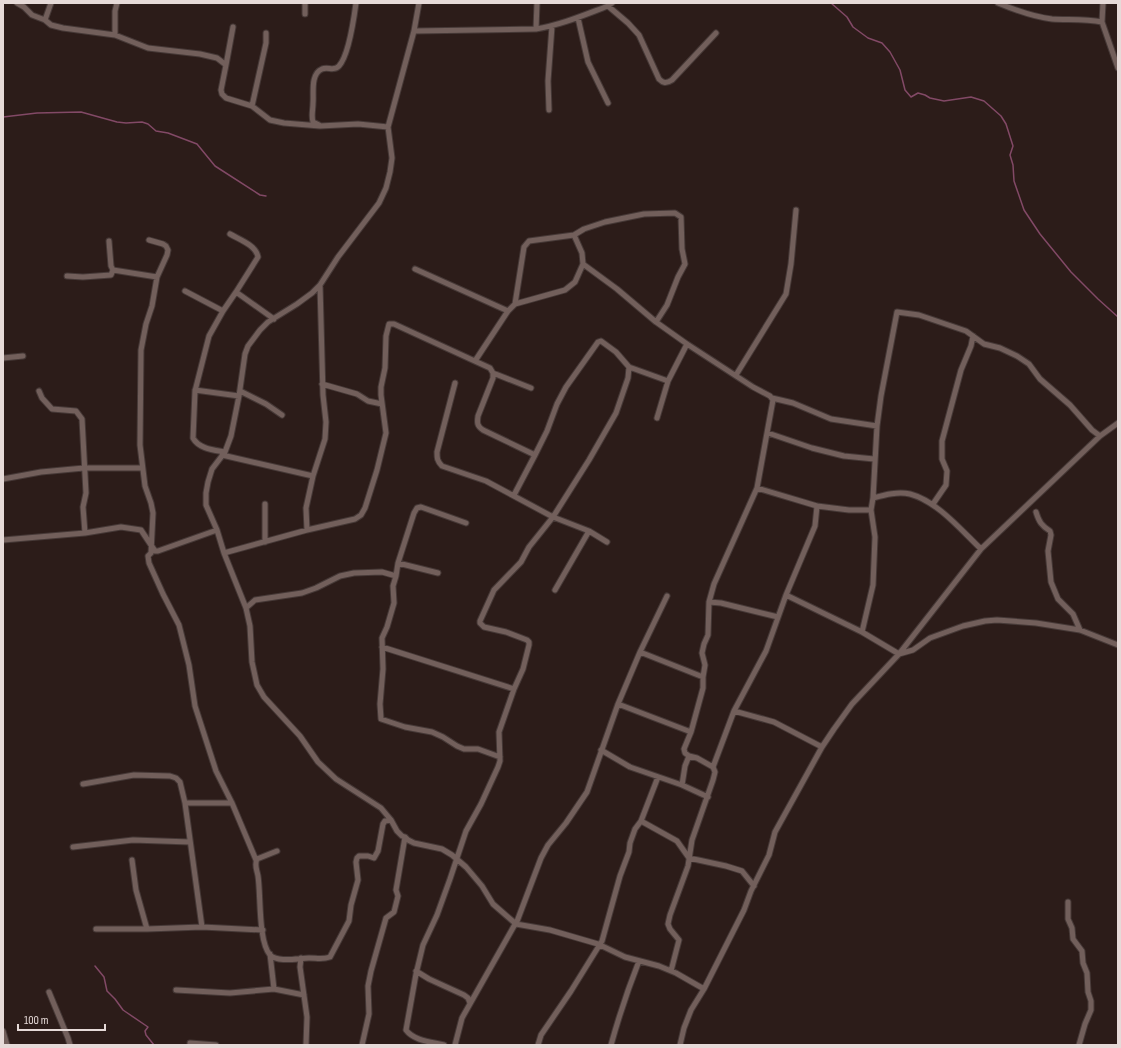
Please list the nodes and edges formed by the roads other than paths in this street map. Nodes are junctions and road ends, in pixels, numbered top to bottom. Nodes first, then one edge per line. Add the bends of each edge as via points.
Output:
1 (17, 3) edge
2 (51, 3) edge
3 (117, 3) edge
4 (305, 3) edge
5 (356, 3) edge
6 (418, 3) edge
7 (537, 3) edge
8 (998, 3) edge
9 (1103, 3) edge
10 (610, 5) edge
11 (305, 14) dead end
12 (578, 18) junction
13 (45, 20) junction
14 (1102, 22) junction
15 (552, 26) junction
16 (233, 28) dead end
17 (536, 29) junction
18 (414, 31) junction
19 (266, 33) dead end
20 (716, 33) dead end
21 (115, 35) junction
22 (226, 65) junction
23 (1118, 68) edge
24 (608, 103) dead end
25 (252, 106) junction
26 (549, 110) dead end
27 (320, 126) junction
28 (388, 127) junction
29 (796, 210) dead end
30 (230, 234) dead end
31 (574, 235) junction
32 (149, 240) dead end
33 (109, 241) dead end
34 (583, 264) junction
35 (415, 269) dead end
36 (113, 270) junction
37 (66, 276) dead end
38 (157, 277) junction
39 (320, 285) junction
40 (185, 291) dead end
41 (236, 292) junction
42 (515, 304) junction
43 (223, 311) junction
44 (508, 311) junction
45 (274, 319) junction
46 (656, 322) junction
47 (973, 336) junction
48 (687, 344) junction
49 (23, 356) dead end
50 (3, 358) edge
51 (475, 361) junction
52 (629, 367) junction
53 (494, 373) junction
54 (736, 375) junction
55 (668, 381) junction
56 (455, 383) dead end
57 (322, 384) junction
58 (531, 388) dead end
59 (195, 390) junction
60 (38, 391) dead end
61 (239, 394) junction
62 (772, 398) junction
63 (382, 404) junction
64 (282, 415) dead end
65 (658, 418) dead end
66 (1118, 423) edge
67 (877, 426) junction
68 (768, 433) junction
69 (1100, 436) junction
70 (224, 453) junction
71 (535, 456) junction
72 (874, 459) junction
73 (84, 468) junction
74 (142, 468) junction
75 (313, 476) junction
76 (3, 479) edge
77 (757, 488) junction
78 (514, 495) junction
79 (872, 498) junction
80 (265, 504) dead end
81 (934, 504) junction
82 (817, 506) junction
83 (871, 510) junction
84 (1036, 512) dead end
85 (553, 517) junction
86 (466, 523) dead end
87 (217, 530) junction
88 (307, 530) junction
89 (589, 531) junction
90 (85, 533) junction
91 (3, 540) edge
92 (265, 542) junction
93 (607, 542) dead end
94 (150, 543) junction
95 (981, 549) junction
96 (153, 552) junction
97 (224, 553) junction
98 (398, 563) junction
99 (438, 573) dead end
100 (396, 576) junction
101 (556, 590) dead end
102 (786, 595) junction
103 (667, 596) dead end
104 (709, 602) junction
105 (246, 608) junction
106 (778, 617) junction
107 (1080, 630) junction
108 (862, 632) junction
109 (1118, 645) edge
110 (382, 647) junction
111 (640, 652) junction
112 (899, 654) junction
113 (703, 677) junction
114 (514, 689) junction
115 (618, 704) junction
116 (734, 711) junction
117 (691, 732) junction
118 (822, 747) junction
119 (602, 750) junction
120 (689, 756) junction
121 (500, 757) junction
122 (714, 767) junction
123 (658, 777) junction
124 (83, 784) dead end
125 (682, 785) junction
126 (708, 797) junction
127 (185, 803) junction
128 (232, 803) junction
129 (391, 820) junction
130 (641, 821) junction
131 (405, 836) junction
132 (190, 842) junction
133 (73, 847) dead end
134 (278, 851) dead end
135 (689, 858) junction
136 (456, 859) junction
137 (132, 860) dead end
138 (256, 860) junction
139 (754, 886) junction
140 (1068, 902) dead end
141 (516, 924) junction
142 (202, 927) junction
143 (96, 929) dead end
144 (147, 929) junction
145 (262, 930) junction
146 (600, 945) junction
147 (270, 954) junction
148 (301, 958) junction
149 (639, 961) junction
150 (416, 971) junction
151 (671, 971) junction
152 (274, 989) junction
153 (176, 990) dead end
154 (704, 990) junction
155 (49, 992) dead end
156 (304, 995) junction
157 (470, 1003) junction
158 (3, 1031) edge
159 (190, 1043) dead end
160 (7, 1045) edge
161 (70, 1045) edge
162 (216, 1045) edge
163 (306, 1045) edge
164 (362, 1045) edge
165 (444, 1045) edge
166 (455, 1045) edge
167 (538, 1045) edge
168 (611, 1045) edge
169 (680, 1045) edge
170 (1080, 1045) edge

1 - 13 street via 32,15
2 - 13 street
3 - 21 street
4 - 11 street
5 - 27 street via 352,30 340,66 334,69 324,68 313,84 312,119
6 - 18 street
7 - 17 street
8 - 14 street via 1020,12 1051,18
9 - 14 street
10 - 12 street
10 - 20 street via 639,35 659,79 663,82 668,83 672,80
12 - 15 street
12 - 24 street via 588,62
13 - 21 street via 51,25 63,28
14 - 23 street
15 - 17 street
15 - 26 street via 548,81
16 - 22 street
17 - 18 street
18 - 28 street
19 - 25 street
21 - 22 street via 148,48 217,58
22 - 25 street via 222,94 226,98
25 - 27 street via 278,122
27 - 28 street via 358,124
28 - 39 street via 392,158 386,188
29 - 54 street via 786,294
30 - 41 street via 249,245 258,257
31 - 34 street via 582,253
31 - 42 street via 526,243
31 - 46 street via 605,222 644,214 679,214 682,220 685,264 667,305
32 - 38 street via 163,244 168,250
33 - 36 street
34 - 42 street via 575,282 565,290
34 - 46 street
35 - 44 street
36 - 37 street via 111,275
36 - 38 street
38 - 74 street via 141,350
39 - 45 street
39 - 57 street
40 - 43 street
41 - 43 street
41 - 45 street
42 - 44 street
43 - 59 street via 209,336
44 - 51 street
45 - 61 street via 260,330 248,346
46 - 48 street
47 - 67 street via 966,331 919,315 897,312 880,396
47 - 69 street via 984,344 1000,348 1029,364 1040,379
47 - 81 street via 942,441 942,459 947,471 946,485
48 - 54 street
48 - 55 street
49 - 50 street
51 - 53 street via 490,368
51 - 63 street via 389,324 382,379
52 - 55 street
52 - 71 street via 616,352 601,341 598,342 566,387
52 - 85 street via 628,378 616,413
53 - 58 street
53 - 71 street via 478,416 478,427
54 - 62 street
55 - 65 street
56 - 78 street via 437,452 439,463
57 - 63 street
57 - 75 street via 325,439
59 - 61 street
59 - 70 street via 193,438 201,446
60 - 73 street via 52,410 76,411 82,419
61 - 64 street via 266,404
61 - 70 street via 231,436
62 - 67 street via 831,419
62 - 68 street
63 - 88 street via 386,433 377,470 361,515 355,519
66 - 69 street
67 - 72 street
68 - 72 street via 844,456
68 - 77 street
69 - 95 street
70 - 75 street
70 - 87 street via 212,469 206,493 206,505
71 - 78 street
72 - 79 street
73 - 74 street
73 - 76 street
73 - 90 street
74 - 94 street via 153,513
75 - 88 street via 306,508
77 - 82 street
77 - 104 street via 714,584
78 - 85 street
79 - 81 street via 890,494 909,494
79 - 83 street
80 - 92 street
81 - 95 street
82 - 83 street
82 - 102 street via 815,526
83 - 108 street via 875,537 873,585
84 - 107 street via 1038,520 1051,535 1048,551 1051,582 1058,599 1073,614
85 - 89 street
85 - 114 street via 529,547 521,562 494,590 480,621 484,628 506,632 529,642 523,669
86 - 98 street via 421,506 417,508
87 - 96 street
87 - 97 street
88 - 92 street
89 - 93 street
89 - 101 street
90 - 91 street
90 - 94 street via 121,527 133,528 140,530
92 - 97 street
94 - 96 street
95 - 112 street
96 - 128 street via 148,556 149,563 179,625 196,706 216,771
97 - 105 street
98 - 99 street
98 - 100 street
100 - 105 street via 382,572 354,573 340,576 302,593 255,600
100 - 110 street via 393,586 394,603 382,638
102 - 106 street
102 - 108 street
103 - 111 street
104 - 106 street
104 - 113 street via 708,635 702,653 705,665
105 - 129 street via 254,676 256,685 264,697 300,736 321,766 372,801
106 - 116 street via 766,651
107 - 109 street
107 - 112 street via 1036,623 985,621 930,638 913,650
108 - 112 street
110 - 114 street
110 - 121 street via 381,719 432,732 464,749 478,749
111 - 113 street
111 - 115 street
112 - 118 street via 852,704
113 - 117 street via 703,688
114 - 121 street via 499,732
115 - 117 street
115 - 119 street
116 - 118 street via 774,722
116 - 122 street
117 - 120 street via 684,749
118 - 139 street via 775,832 769,855
119 - 123 street via 630,767
119 - 141 street via 587,792 541,858
120 - 122 street
120 - 125 street
121 - 136 street via 498,768 482,804 466,831
122 - 126 street
123 - 125 street
123 - 130 street
124 - 127 street via 134,775 170,776 180,782
125 - 126 street
126 - 135 street via 692,840
127 - 128 street
127 - 132 street
128 - 138 street
129 - 131 street via 397,831
129 - 148 street via 382,824 378,851 374,858 356,858 358,880 349,921 330,957
130 - 135 street via 677,841
130 - 146 street via 630,843
131 - 136 street via 414,843 442,849
131 - 164 street via 394,912 386,918 371,971 368,986 369,1014
132 - 133 street via 133,840
132 - 142 street
134 - 138 street
135 - 139 street via 742,871
135 - 151 street via 668,924 679,940
136 - 141 street via 482,886 493,904
136 - 150 street via 437,915 423,945
137 - 144 street via 136,890
138 - 145 street
139 - 154 street
140 - 170 street via 1068,918 1073,940 1082,951 1091,1001 1091,1010
141 - 146 street via 550,930
141 - 157 street
142 - 144 street
142 - 145 street
143 - 144 street
145 - 147 street
146 - 149 street
146 - 167 street via 541,1035
147 - 148 street via 286,960
147 - 152 street
148 - 156 street
149 - 151 street
149 - 168 street via 626,992
150 - 157 street via 464,995
150 - 165 street via 406,1030 416,1038
151 - 154 street
152 - 153 street via 230,993
152 - 156 street
154 - 169 street via 691,1010
155 - 161 street
156 - 163 street via 307,1017
157 - 166 street via 458,1027
158 - 160 street
159 - 162 street

